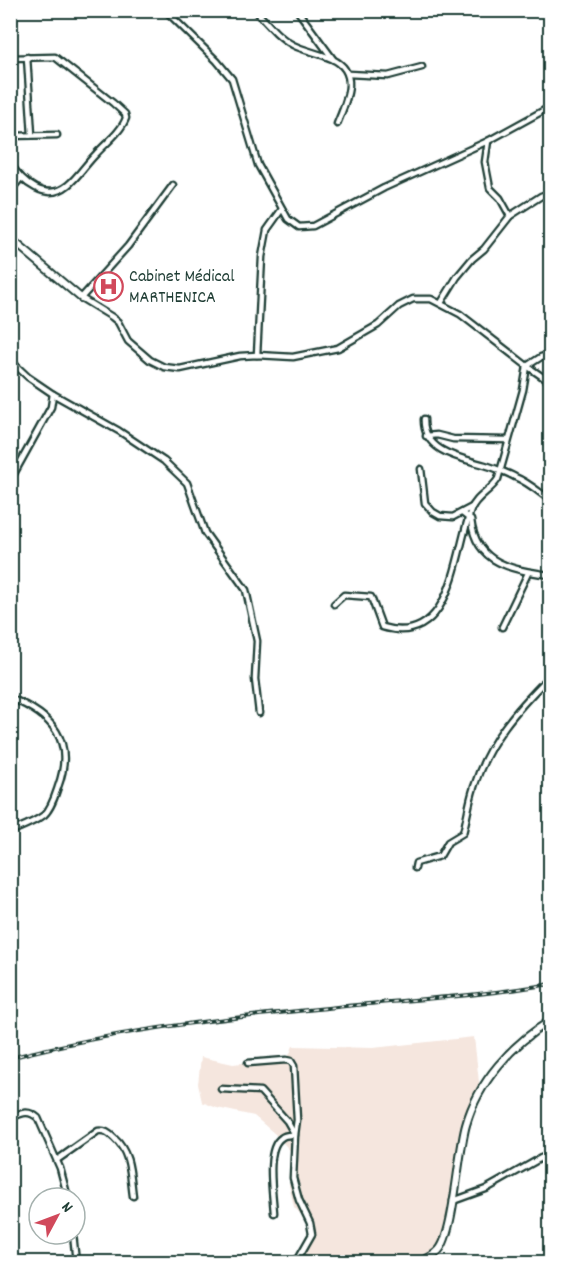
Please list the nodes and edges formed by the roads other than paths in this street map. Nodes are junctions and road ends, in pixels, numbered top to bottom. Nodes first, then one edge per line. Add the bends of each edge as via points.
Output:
1 (165, 10) edge
2 (255, 10) edge
3 (297, 10) edge
4 (27, 57) junction
5 (10, 58) edge
6 (334, 60) junction
7 (422, 67) dead end
8 (348, 74) junction
9 (550, 107) edge
10 (337, 124) dead end
11 (32, 135) junction
12 (57, 135) dead end
13 (10, 136) edge
14 (488, 141) junction
15 (10, 163) edge
16 (21, 178) junction
17 (173, 185) dead end
18 (10, 191) edge
19 (550, 193) edge
20 (282, 209) junction
21 (510, 216) junction
22 (10, 238) edge
23 (81, 298) junction
24 (441, 303) junction
25 (257, 355) junction
26 (550, 355) edge
27 (10, 360) edge
28 (527, 366) junction
29 (550, 382) edge
30 (53, 394) junction
31 (424, 419) dead end
32 (426, 436) junction
33 (508, 440) junction
34 (421, 469) dead end
35 (500, 472) junction
36 (10, 481) edge
37 (550, 500) edge
38 (472, 507) junction
39 (462, 513) junction
40 (468, 518) junction
41 (528, 573) junction
42 (550, 576) edge
43 (334, 604) dead end
44 (502, 627) dead end
45 (550, 676) edge
46 (10, 698) edge
47 (259, 713) dead end
48 (10, 832) edge
49 (415, 868) dead end
50 (550, 1021) edge
51 (248, 1064) dead end
52 (221, 1089) dead end
53 (10, 1118) edge
54 (295, 1135) junction
55 (550, 1155) edge
56 (57, 1160) junction
57 (65, 1186) edge
58 (133, 1196) dead end
59 (453, 1202) junction
60 (273, 1213) dead end
61 (74, 1246) edge
62 (431, 1260) edge
63 (76, 1263) edge
64 (296, 1263) edge
65 (420, 1263) edge

1 - 20 street via 232,79 258,165
2 - 6 street via 283,39
3 - 6 street
4 - 5 street
4 - 11 street
4 - 16 street via 55,57 62,61 123,111 126,118 120,129 61,189 37,190
6 - 8 street
7 - 8 street via 388,76
8 - 10 street via 350,84
9 - 14 street
11 - 12 street
11 - 13 street
14 - 20 street via 308,227 294,225
14 - 21 street via 485,162 490,188
15 - 16 street
16 - 18 street
17 - 23 street via 128,246
19 - 21 street
20 - 25 street via 267,230 262,257
21 - 24 street via 457,277
22 - 23 street
23 - 25 street via 118,322 128,341 156,364 180,369
24 - 25 street via 413,300 399,306 378,325 338,348 293,357
24 - 28 street
26 - 28 street
27 - 30 street
28 - 29 street
28 - 33 street
30 - 36 street via 51,407
30 - 47 street via 150,451 188,483 205,533 246,590 257,641 255,679
31 - 32 street
32 - 33 street
32 - 35 street via 452,457
33 - 35 street
34 - 39 street via 428,508 444,517
35 - 37 street via 515,476
35 - 38 street via 494,485
38 - 39 street
38 - 40 street
39 - 40 street
40 - 41 street via 481,547 502,565
40 - 43 street via 456,569 442,604 418,626 382,627 371,597 344,596
41 - 42 street
41 - 44 street
45 - 49 street via 528,697 492,744 474,788 463,832 448,842 440,856 416,863
46 - 48 street via 52,725 65,756 63,774 44,815
50 - 59 street via 506,1057 485,1082 466,1124
51 - 54 street via 291,1061
52 - 54 street via 260,1091
53 - 56 street via 25,1112 38,1118
54 - 60 street via 279,1138 271,1153
54 - 64 street via 292,1178 312,1234
55 - 59 street via 486,1190
56 - 57 street
56 - 58 street via 98,1131 106,1131 124,1148
59 - 62 street via 443,1243
61 - 63 street
62 - 65 street

